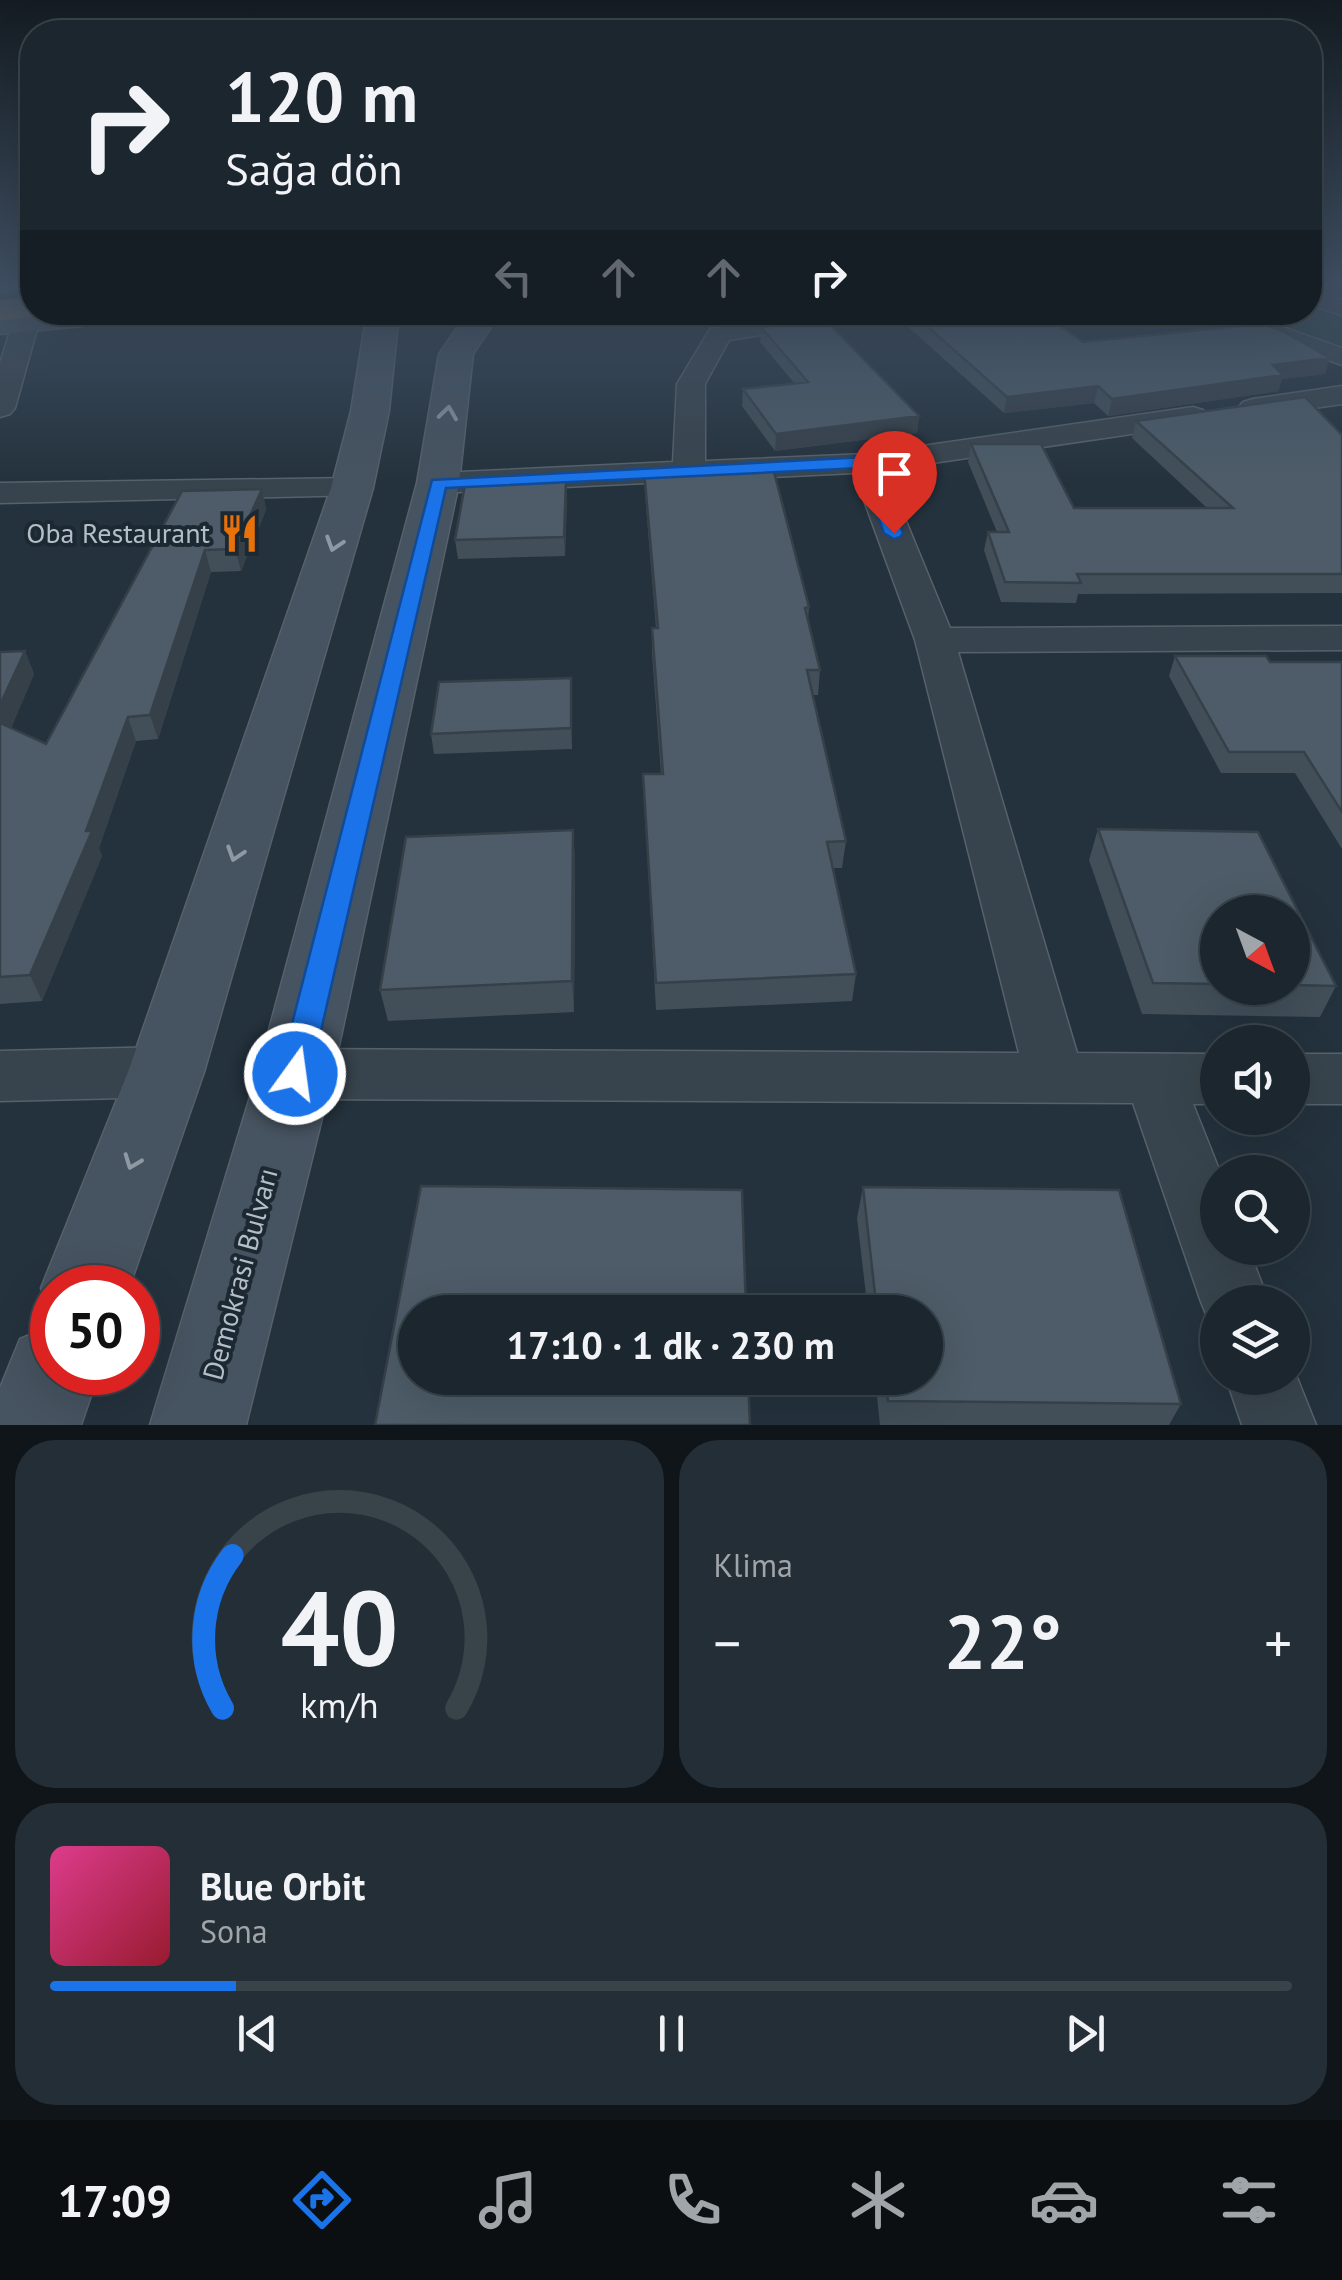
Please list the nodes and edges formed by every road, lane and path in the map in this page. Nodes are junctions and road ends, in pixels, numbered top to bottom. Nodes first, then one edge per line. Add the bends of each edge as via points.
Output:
1 (11, 348) edge
2 (378, 348) edge
3 (460, 348) edge
4 (712, 348) edge
5 (1318, 348) edge
6 (1342, 357) edge
7 (1342, 395) edge
8 (0, 408) edge
9 (866, 462) junction
10 (689, 470) junction
11 (438, 483) junction
12 (352, 488) junction
13 (0, 493) edge
14 (1342, 638) edge
15 (935, 640) junction
16 (166, 1072) junction
17 (295, 1074) junction
18 (0, 1076) edge
19 (1055, 1078) junction
20 (1154, 1078) junction
21 (1200, 1079) edge
22 (1310, 1079) edge
23 (1342, 1079) edge
24 (94, 1265) edge
25 (1229, 1285) edge
26 (44, 1395) edge
27 (1269, 1395) edge
28 (33, 1425) edge
29 (198, 1425) edge
30 (1280, 1425) edge

1 - 8 street
2 - 12 main road
11 -> 3 main road, Demokrasi Bulvarı
4 - 10 street via 691,384
5 - 6 street
7 - 9 street
9 - 10 street
9 - 15 street
10 - 11 street
11 - 17 main road, Demokrasi Bulvarı
12 - 13 street
12 -> 16 main road
14 - 15 street
15 - 19 street
16 - 18 street
16 -> 24 main road
17 - 19 street
17 - 29 main road, Demokrasi Bulvarı
19 - 20 street
20 - 21 street
20 - 25 street
22 - 23 street
26 - 28 main road
27 - 30 street

